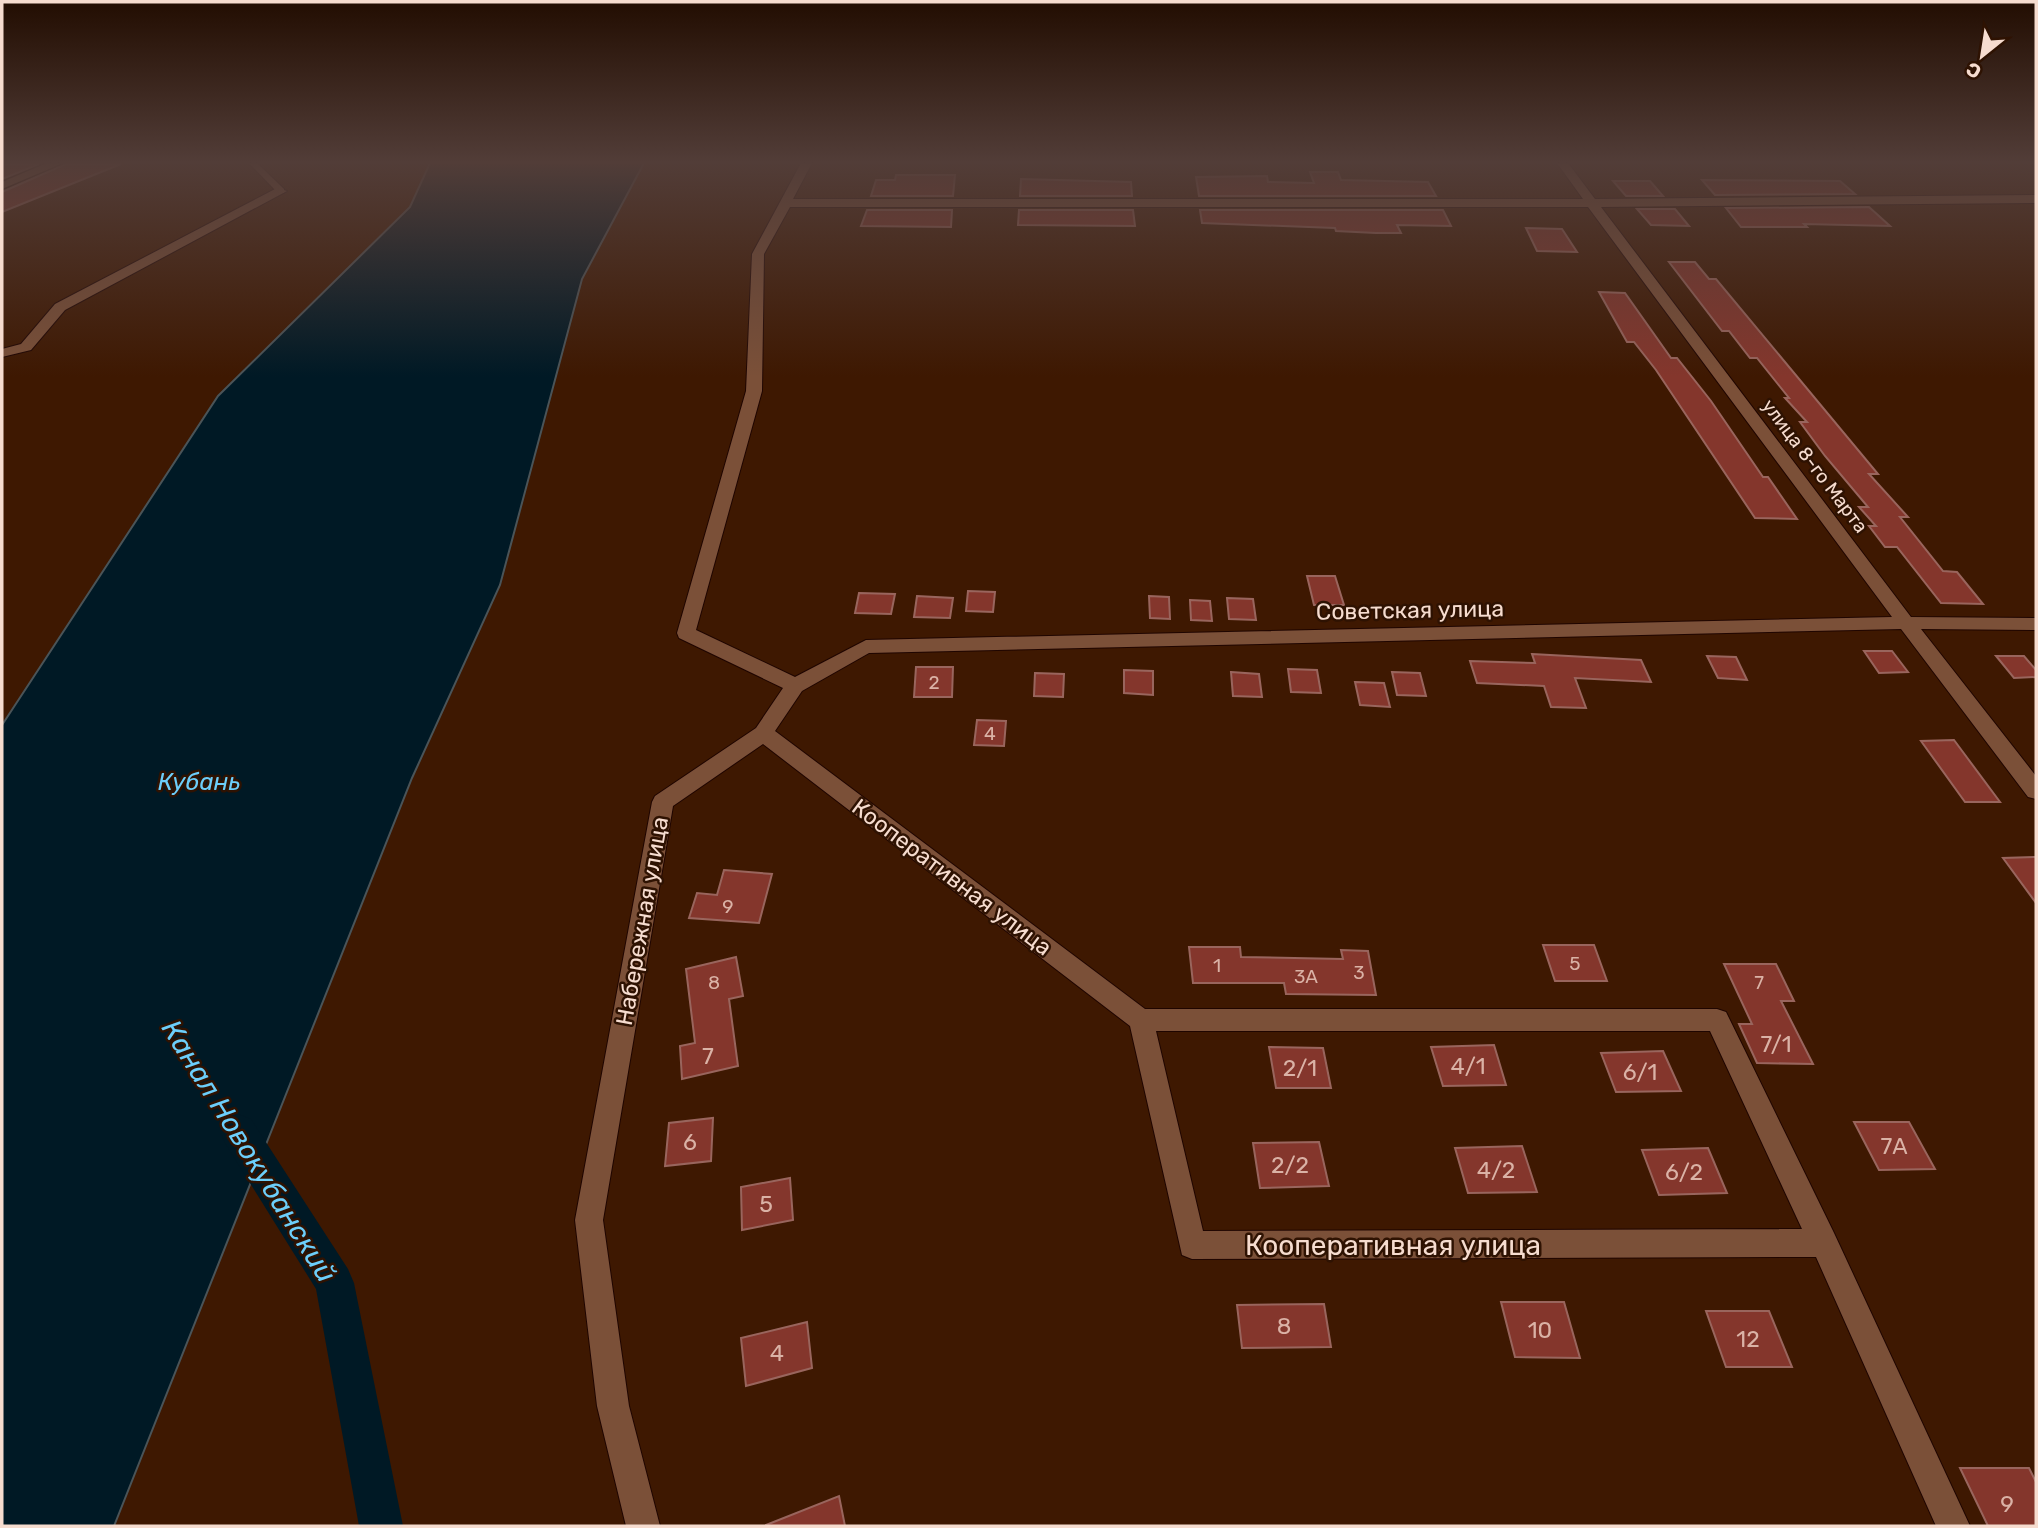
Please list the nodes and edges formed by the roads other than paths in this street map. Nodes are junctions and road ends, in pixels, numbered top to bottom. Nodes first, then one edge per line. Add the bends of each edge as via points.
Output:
1 (198, 234) edge
2 (768, 234) edge
3 (1616, 234) edge
4 (2, 353) edge
5 (1906, 623) junction
6 (2036, 624) edge
7 (795, 686) junction
8 (763, 733) junction
9 (2036, 791) edge
10 (1141, 1020) junction
11 (1824, 1243) junction
12 (643, 1526) edge
13 (1953, 1526) edge

1 - 4 street via 60,307 26,347
2 - 7 street via 758,254 754,391 686,633
3 - 5 street, улица 8-го Марта
5 - 6 street, Советская улица
5 - 7 street, Советская улица via 866,647
5 - 9 street, улица 8-го Марта
7 - 8 street, Набережная улица
8 - 10 street, Кооперативная улица
8 - 12 street, Набережная улица via 663,803 589,1220 612,1406
10 - 11 street via 1717,1020
10 - 11 street, Кооперативная улица via 1192,1245
11 - 13 street

